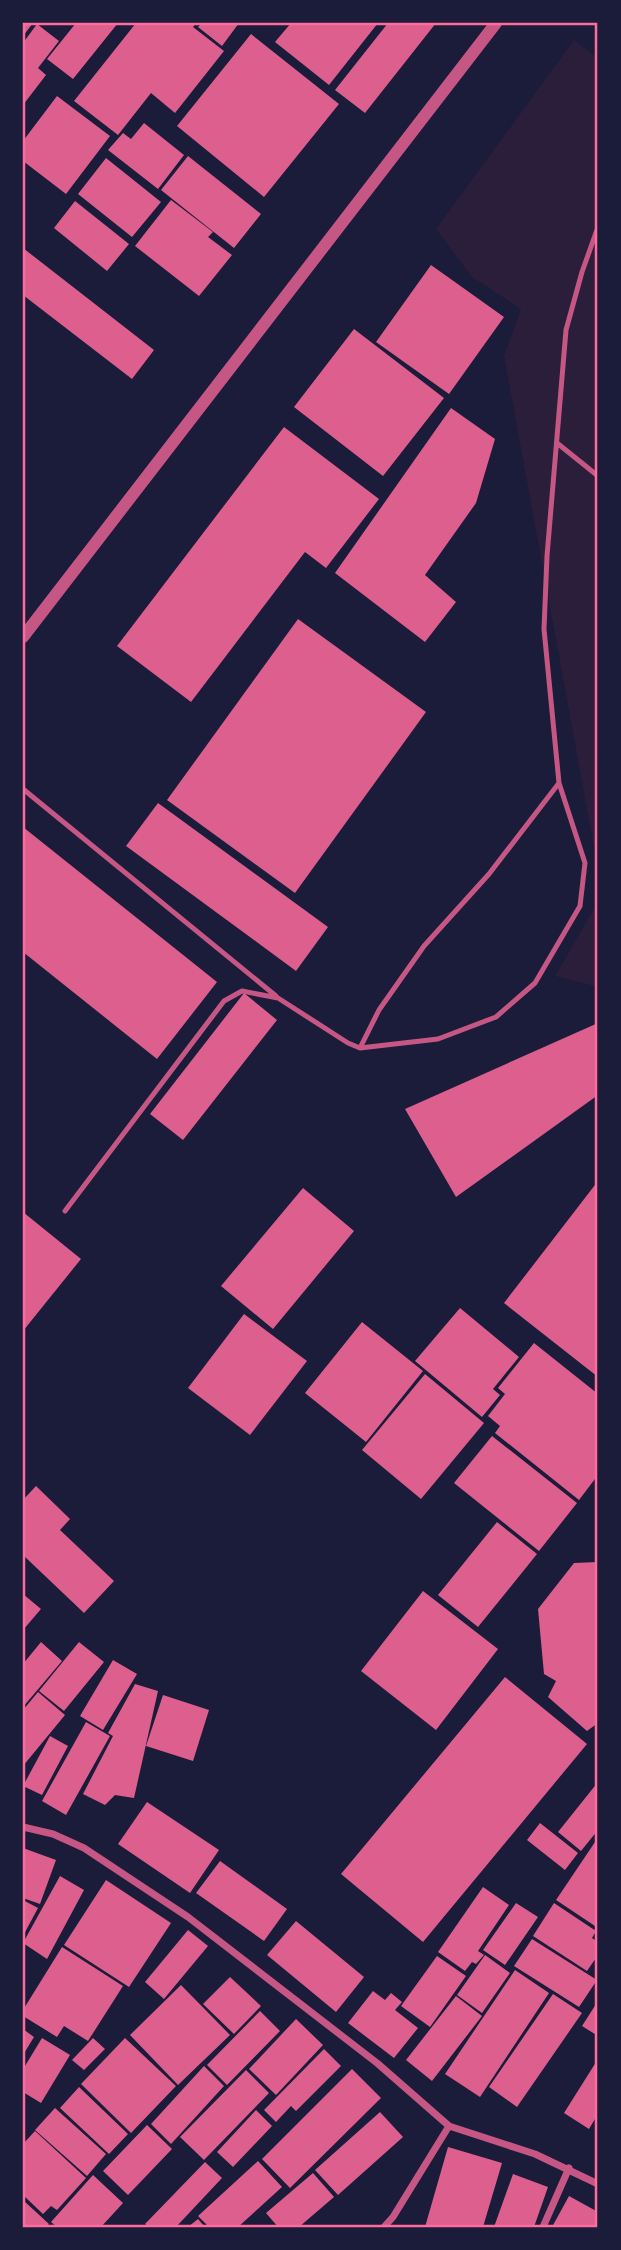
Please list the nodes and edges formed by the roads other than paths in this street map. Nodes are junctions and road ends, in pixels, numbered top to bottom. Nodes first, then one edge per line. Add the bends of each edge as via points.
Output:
1 (496, 23) edge
2 (598, 228) edge
3 (558, 443) junction
4 (598, 476) edge
5 (23, 637) edge
6 (559, 783) junction
7 (23, 789) edge
8 (278, 998) junction
9 (360, 1048) junction
10 (65, 1211) dead end
11 (23, 1827) edge
12 (449, 2126) junction
13 (569, 2168) junction
14 (598, 2183) edge
15 (384, 2227) edge
16 (542, 2227) edge

1 - 5 street
2 - 3 lane via 566,330
3 - 4 lane
3 - 6 lane via 544,629
6 - 9 lane via 489,874 424,946 379,1010
6 - 9 lane via 585,863 580,906 535,983 496,1017 438,1039
7 - 8 lane
8 - 9 lane
8 - 10 lane via 242,990 224,1001
11 - 12 street via 84,1848 188,1917
12 - 13 street
12 - 15 street
13 - 14 street
13 - 16 street

